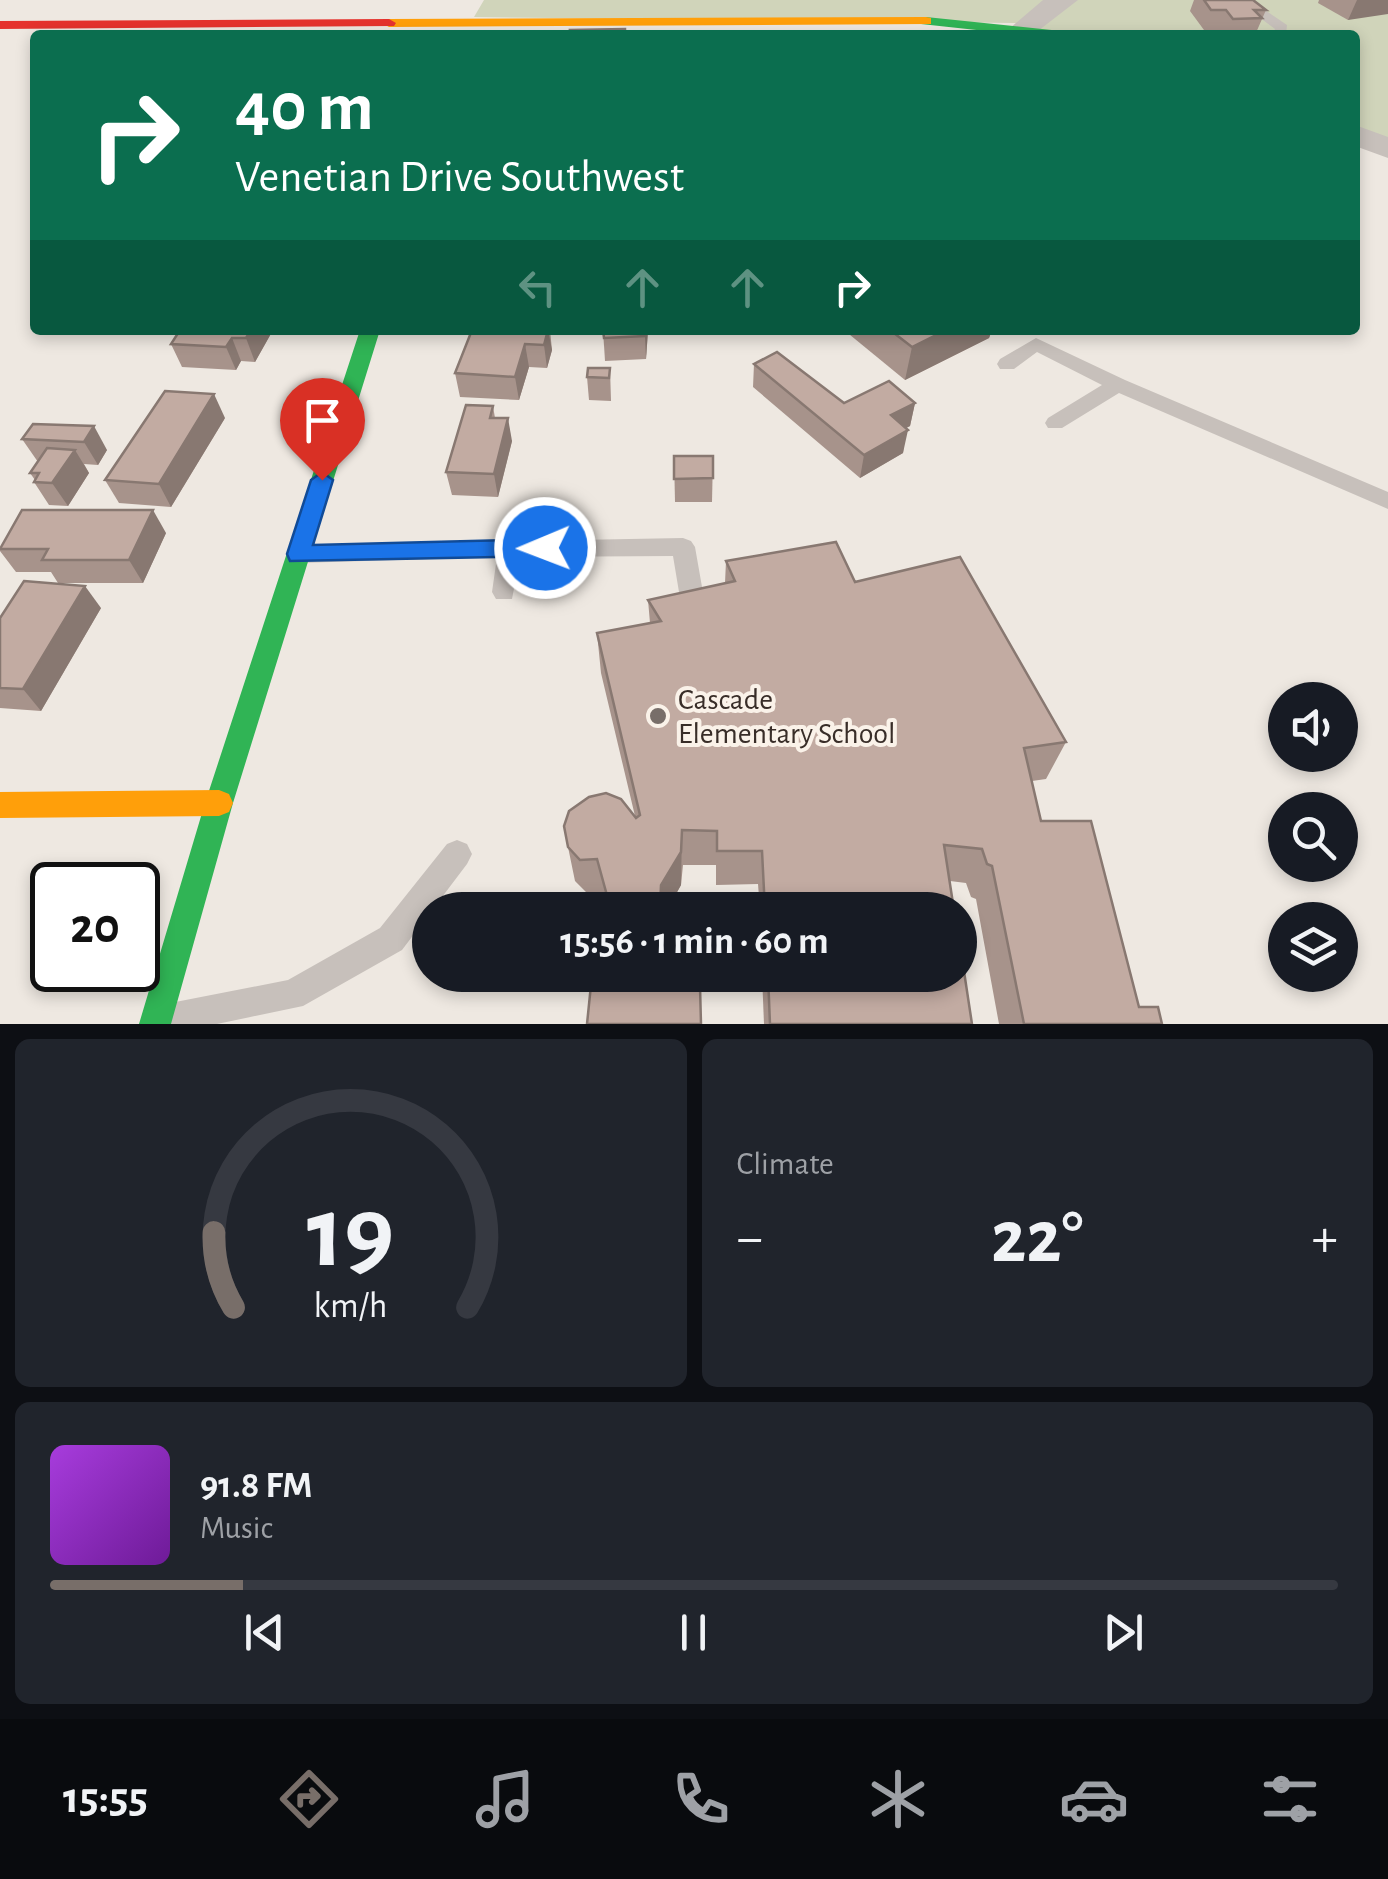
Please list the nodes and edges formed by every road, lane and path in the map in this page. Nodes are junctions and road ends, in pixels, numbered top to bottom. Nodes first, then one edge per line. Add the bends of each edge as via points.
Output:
1 (1065, 0) edge
2 (1242, 0) edge
3 (468, 19) edge
4 (0, 26) edge
5 (973, 29) edge
6 (1042, 30) edge
7 (1281, 30) edge
8 (1360, 137) edge
9 (1388, 148) edge
10 (368, 335) edge
11 (1007, 364) dead end
12 (1118, 385) junction
13 (1055, 423) dead end
14 (1388, 501) edge
15 (510, 548) junction
16 (298, 554) junction
17 (504, 592) dead end
18 (693, 604) edge
19 (0, 804) edge
20 (219, 804) junction
21 (457, 854) dead end
22 (156, 1021) edge

1 - 6 street via 1045,9
2 - 7 lane
3 - 4 street
3 - 5 street
8 - 9 street
10 - 16 street
11 - 12 lane via 1036,344
12 - 13 lane
12 - 14 lane
15 - 16 lane
15 - 17 lane
15 - 18 lane via 683,547
16 - 20 street
19 - 20 street
20 - 22 street
21 - 22 lane via 391,939 292,996

